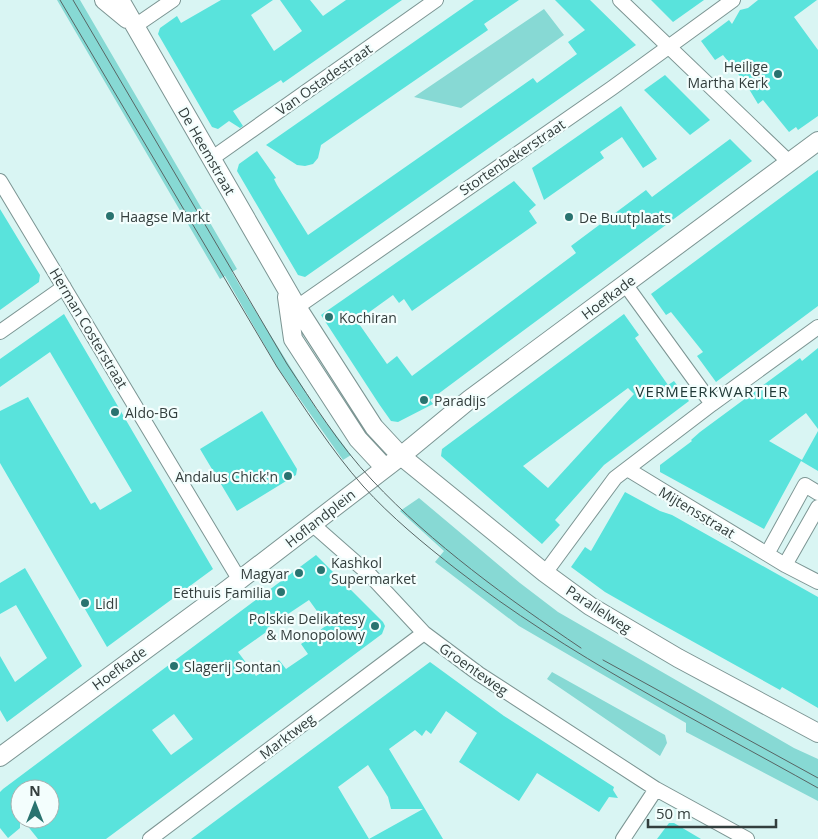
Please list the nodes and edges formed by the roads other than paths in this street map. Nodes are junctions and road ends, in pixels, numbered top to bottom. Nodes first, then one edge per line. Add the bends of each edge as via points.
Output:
1 (104, 0) edge
2 (120, 0) edge
3 (173, 0) edge
4 (436, 0) edge
5 (620, 0) edge
6 (733, 0) edge
7 (135, 26) junction
8 (668, 46) junction
9 (818, 141) edge
10 (211, 158) junction
11 (789, 162) junction
12 (0, 181) edge
13 (625, 284) junction
14 (64, 287) junction
15 (293, 310) junction
16 (818, 327) edge
17 (0, 332) edge
18 (712, 404) junction
19 (401, 456) junction
20 (385, 468) junction
21 (629, 470) junction
22 (818, 493) edge
23 (818, 507) edge
24 (312, 524) junction
25 (767, 554) junction
26 (785, 565) junction
27 (545, 573) junction
28 (239, 579) junction
29 (818, 582) edge
30 (424, 633) junction
31 (818, 733) edge
32 (0, 757) edge
33 (656, 789) junction
34 (150, 839) edge
35 (623, 839) edge
36 (747, 839) edge

1 - 7 street, De Heemstraat
2 - 7 street, De Heemstraat
3 - 7 street
4 - 10 street, Van Ostadestraat
5 - 8 street
6 - 8 street, Stortenbekerstraat
7 - 10 street, De Heemstraat
8 - 11 street
8 - 15 street, Stortenbekerstraat
9 - 11 street, Hoefkade
10 - 15 street, De Heemstraat via 280,277
11 - 13 street, Hoefkade
12 - 14 street, Herman Costerstraat
13 - 18 street
13 - 19 street, Hoefkade via 470,399
14 - 17 street
14 - 28 street, Herman Costerstraat
15 - 19 street, De Heemstraat via 374,427
15 - 20 street, De Heemstraat via 293,340 358,439
16 - 18 street
18 - 21 street
19 - 20 street, Hoflandplein
19 - 27 street, Parallelweg
20 - 24 street, Hoflandplein
21 - 25 street, Mijtensstraat
21 - 27 street via 615,478
22 - 25 street via 805,486
23 - 26 street
24 - 28 street, Hoflandplein
24 - 30 street, Groenteweg via 370,575
25 - 26 street, Mijtensstraat
26 - 29 street, Mijtensstraat
27 - 31 street, Parallelweg via 606,616
28 - 32 street, Hoefkade
30 - 33 street, Groenteweg via 479,674
30 - 34 street, Marktweg
33 - 35 street
33 - 36 street, Groenteweg

